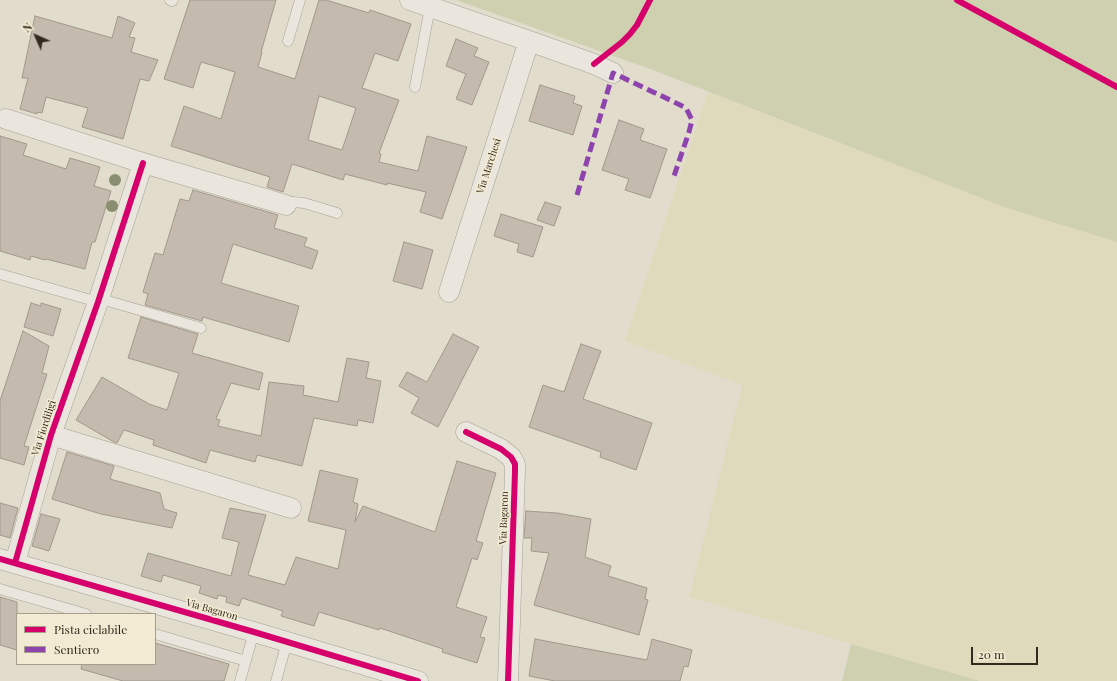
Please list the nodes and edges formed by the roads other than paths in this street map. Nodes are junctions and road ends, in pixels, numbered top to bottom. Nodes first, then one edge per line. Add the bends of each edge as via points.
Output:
1 (300, 0) edge
2 (410, 0) edge
3 (430, 7) junction
4 (288, 41) dead end
5 (529, 41) junction
6 (613, 73) dead end
7 (415, 87) dead end
8 (6, 119) dead end
9 (143, 163) junction
10 (286, 205) joint
11 (337, 212) dead end
12 (0, 274) edge
13 (449, 292) dead end
14 (98, 302) junction
15 (201, 328) dead end
16 (466, 432) dead end
17 (51, 436) junction
18 (291, 508) dead end
19 (7, 561) edge
20 (0, 589) edge
21 (83, 613) edge
22 (254, 632) junction
23 (156, 634) edge
24 (287, 642) junction
25 (246, 661) junction
26 (240, 681) edge
27 (276, 681) edge
28 (418, 681) edge
29 (508, 681) edge

1 - 4 lane
2 - 3 street
3 - 5 street
3 - 7 lane
5 - 6 street
5 - 13 street, Via Marchesi
8 - 9 street
9 - 10 street
9 - 14 street, Via Fiordiligi
10 - 11 lane via 294,202 304,203
12 - 14 lane
14 - 15 lane via 108,301
14 - 17 street, Via Fiordiligi
16 - 29 street, Via Bagaron via 507,453 516,472
17 - 18 street, Via Fiordiligi
17 - 19 street, Via Fiordiligi
19 - 22 street, Via Bagaron
20 - 21 lane
22 - 24 street, Via Bagaron
22 - 25 lane
23 - 25 lane
24 - 27 lane
24 - 28 street, Via Bagaron
25 - 26 lane

